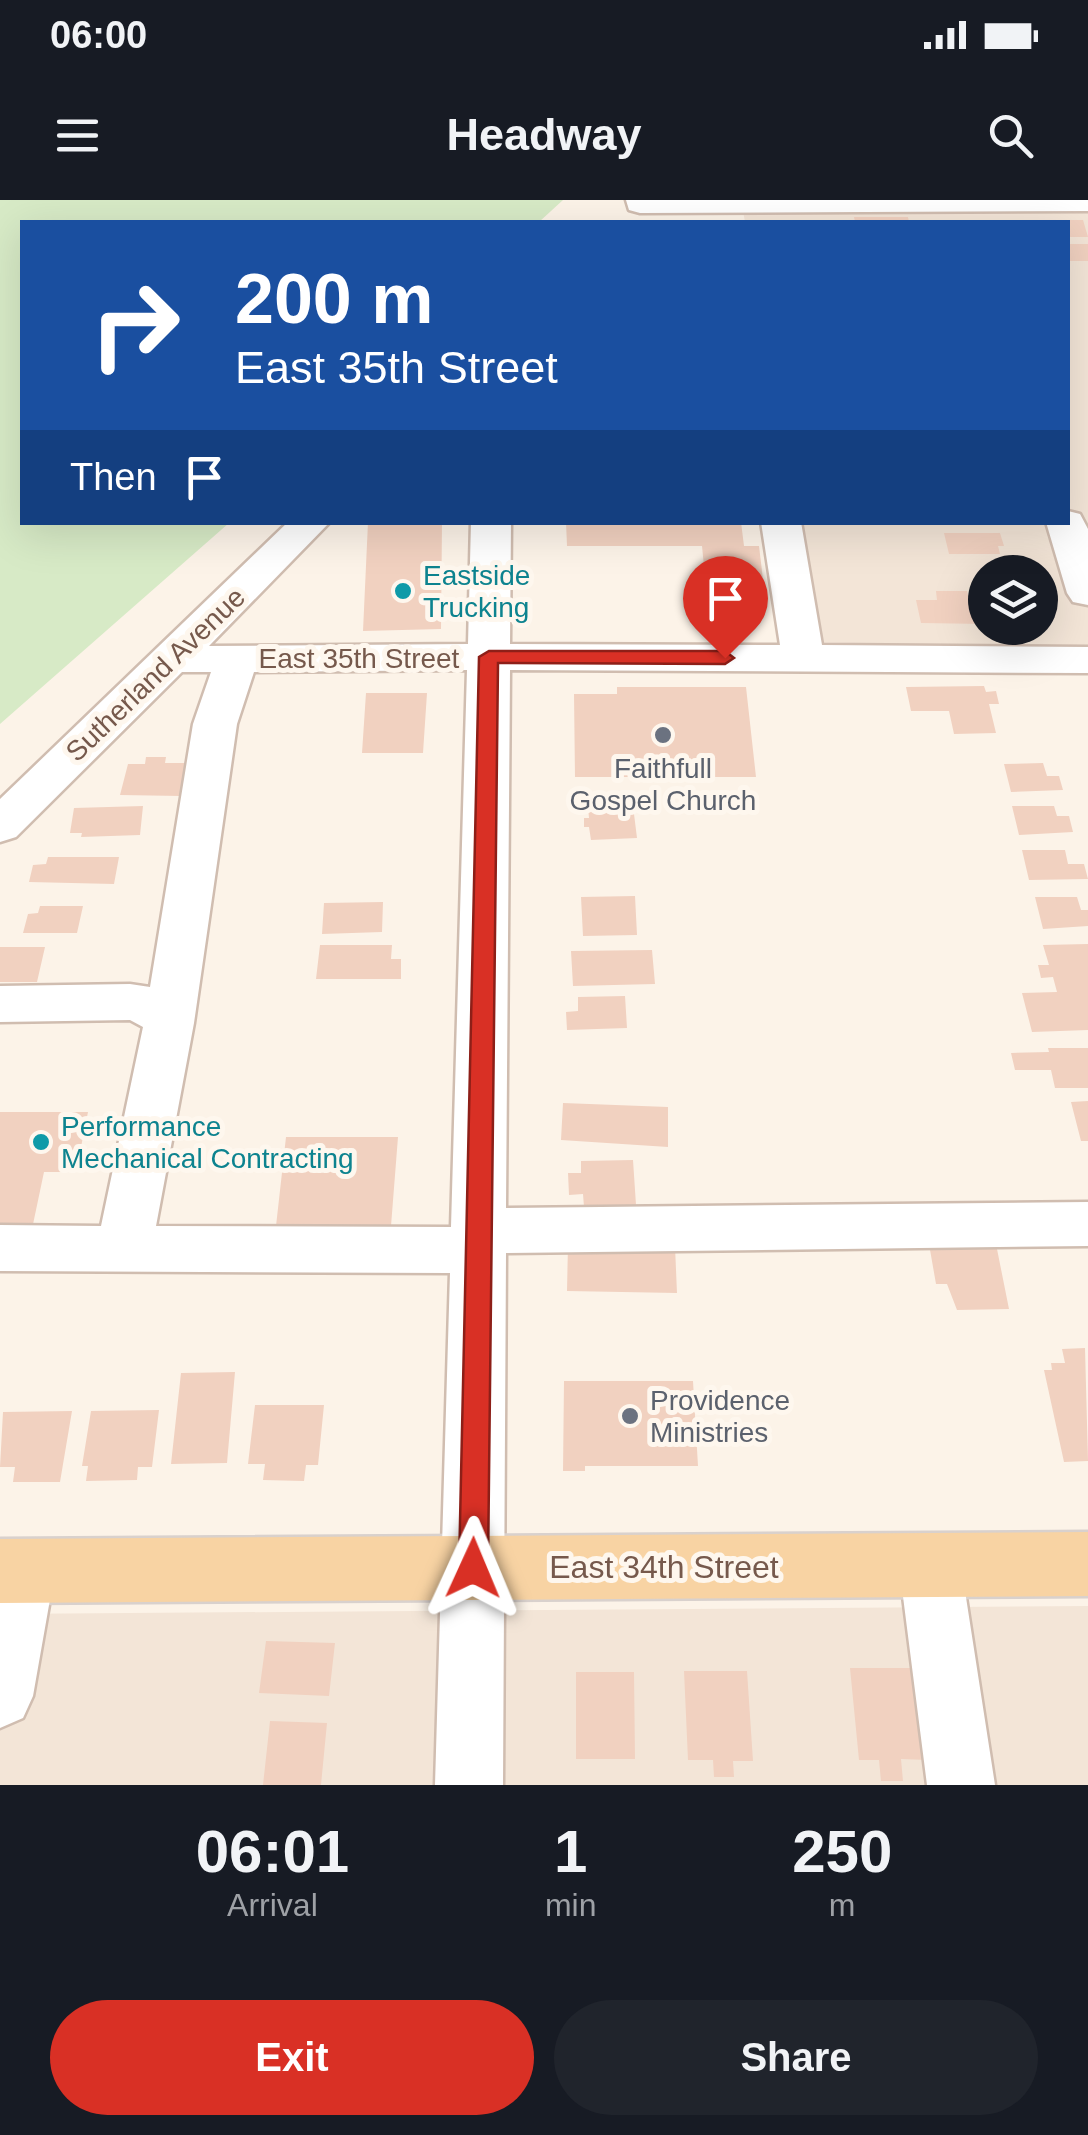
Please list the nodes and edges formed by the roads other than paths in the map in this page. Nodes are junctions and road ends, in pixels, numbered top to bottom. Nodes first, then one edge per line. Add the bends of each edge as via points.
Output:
1 (966, 200) edge
2 (1088, 200) edge
3 (634, 208) edge
4 (734, 212) edge
5 (308, 525) edge
6 (491, 525) edge
7 (781, 525) edge
8 (1067, 525) edge
9 (1088, 593) edge
10 (489, 657) junction
11 (803, 658) junction
12 (238, 659) junction
13 (170, 660) junction
14 (1088, 660) edge
15 (0, 826) edge
16 (0, 1004) edge
17 (169, 1023) junction
18 (1088, 1224) edge
19 (479, 1240) junction
20 (124, 1247) junction
21 (0, 1248) edge
22 (1088, 1564) edge
23 (930, 1565) junction
24 (473, 1568) junction
25 (11, 1571) edge
26 (0, 1696) edge
27 (469, 1785) edge
28 (961, 1785) edge

1 - 2 street
1 - 4 street
3 - 4 street
5 - 13 street, Sutherland Avenue
6 - 10 street
7 - 11 street
8 - 9 street
10 - 11 street, East 35th Street
10 - 12 street, East 35th Street
10 - 19 street
11 - 14 street, East 35th Street
12 - 13 street, East 35th Street
12 - 17 street via 216,724
13 - 15 street, Sutherland Avenue
16 - 17 street via 130,1002 155,1007
17 - 20 street
18 - 19 street
19 - 20 street
19 - 24 street
20 - 21 street
22 - 23 main road, East 34th Street
23 - 24 main road, East 34th Street
23 - 28 street
24 - 25 main road, East 34th Street
24 - 27 street
25 - 26 street

